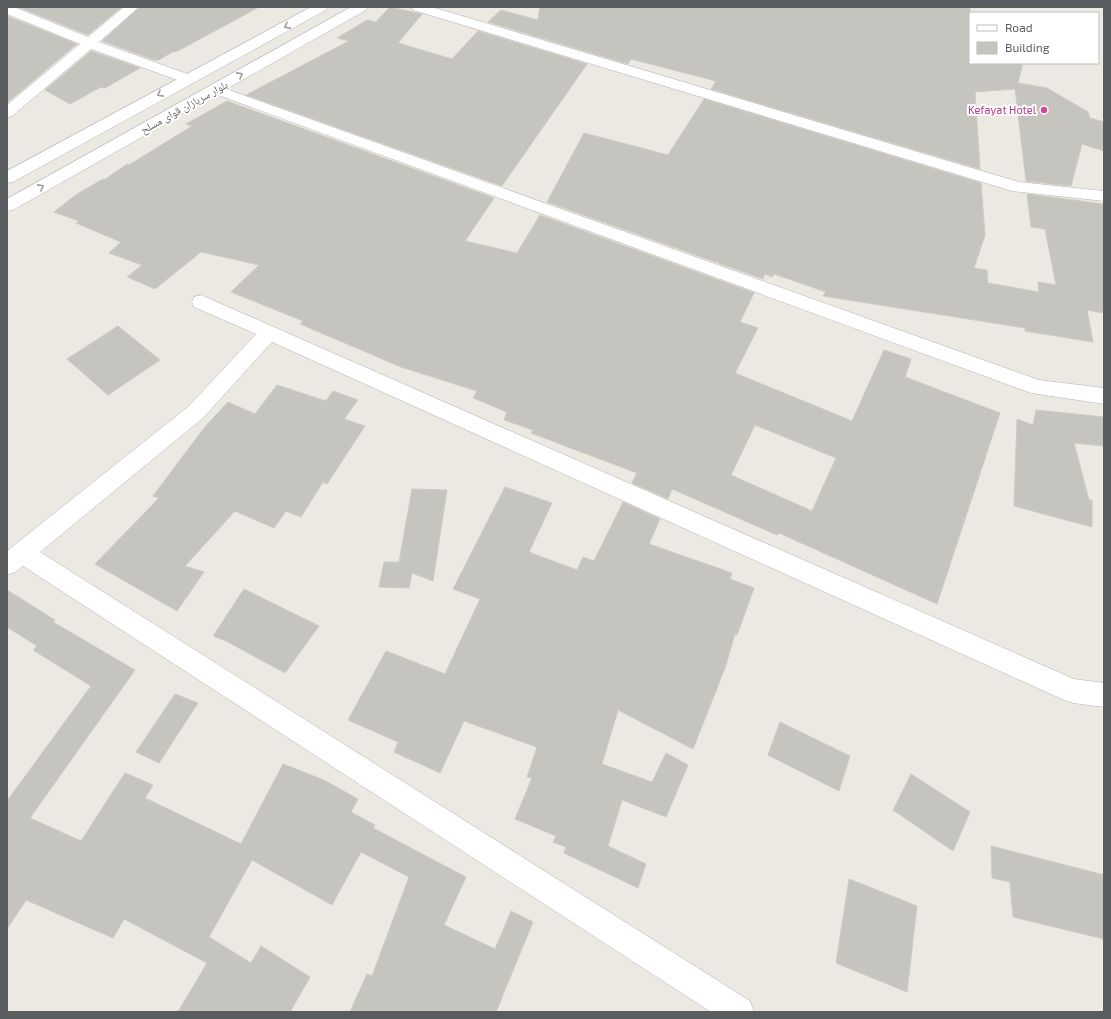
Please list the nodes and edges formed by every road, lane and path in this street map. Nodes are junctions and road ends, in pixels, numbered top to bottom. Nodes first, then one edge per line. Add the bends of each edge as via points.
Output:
1 (132, 7) edge
2 (321, 7) edge
3 (361, 7) edge
4 (418, 7) edge
5 (7, 10) edge
6 (89, 43) junction
7 (188, 79) junction
8 (215, 89) junction
9 (7, 113) edge
10 (7, 178) edge
11 (1104, 196) edge
12 (7, 206) edge
13 (201, 302) dead end
14 (269, 332) junction
15 (1104, 396) edge
16 (15, 559) edge
17 (1104, 695) edge
18 (739, 1012) edge

1 - 6 street
2 -> 7 street, بلوار سربازان قوای مسلح
8 -> 3 street, بلوار سربازان قوای مسلح
4 - 11 street via 1018,187
5 - 6 street
6 - 7 street
6 - 9 street
7 -> 10 street, بلوار سربازان قوای مسلح
12 -> 8 street, بلوار سربازان قوای مسلح
8 - 15 street via 1038,388
13 - 14 street
14 - 16 street via 196,412
14 - 17 street via 1072,691
16 - 18 street

